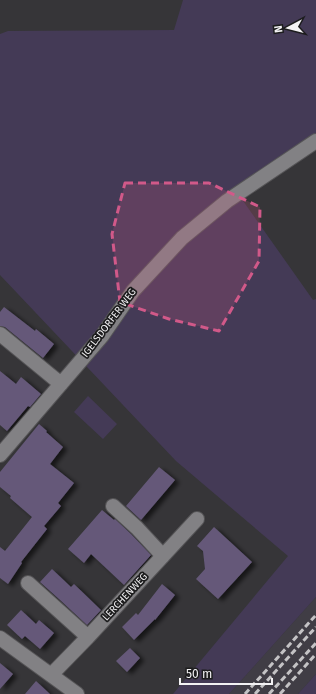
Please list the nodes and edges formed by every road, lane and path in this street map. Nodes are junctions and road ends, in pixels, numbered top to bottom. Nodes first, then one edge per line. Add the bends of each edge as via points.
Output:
1 (316, 141) edge
2 (0, 334) edge
3 (61, 384) junction
4 (0, 455) edge
5 (113, 506) dead end
6 (197, 519) dead end
7 (163, 556) junction
8 (28, 583) dead end
9 (88, 637) junction
10 (0, 638) edge
11 (51, 675) junction
12 (77, 694) edge

1 - 3 street, IGELSDORFER WEG via 227,201 182,238 133,292 102,336
2 - 3 street
3 - 4 street, IGELSDORFER WEG
5 - 7 street
6 - 7 street, LERCHENWEG
7 - 9 street, LERCHENWEG
8 - 9 street
9 - 11 street, LERCHENWEG
10 - 11 street
11 - 12 street

